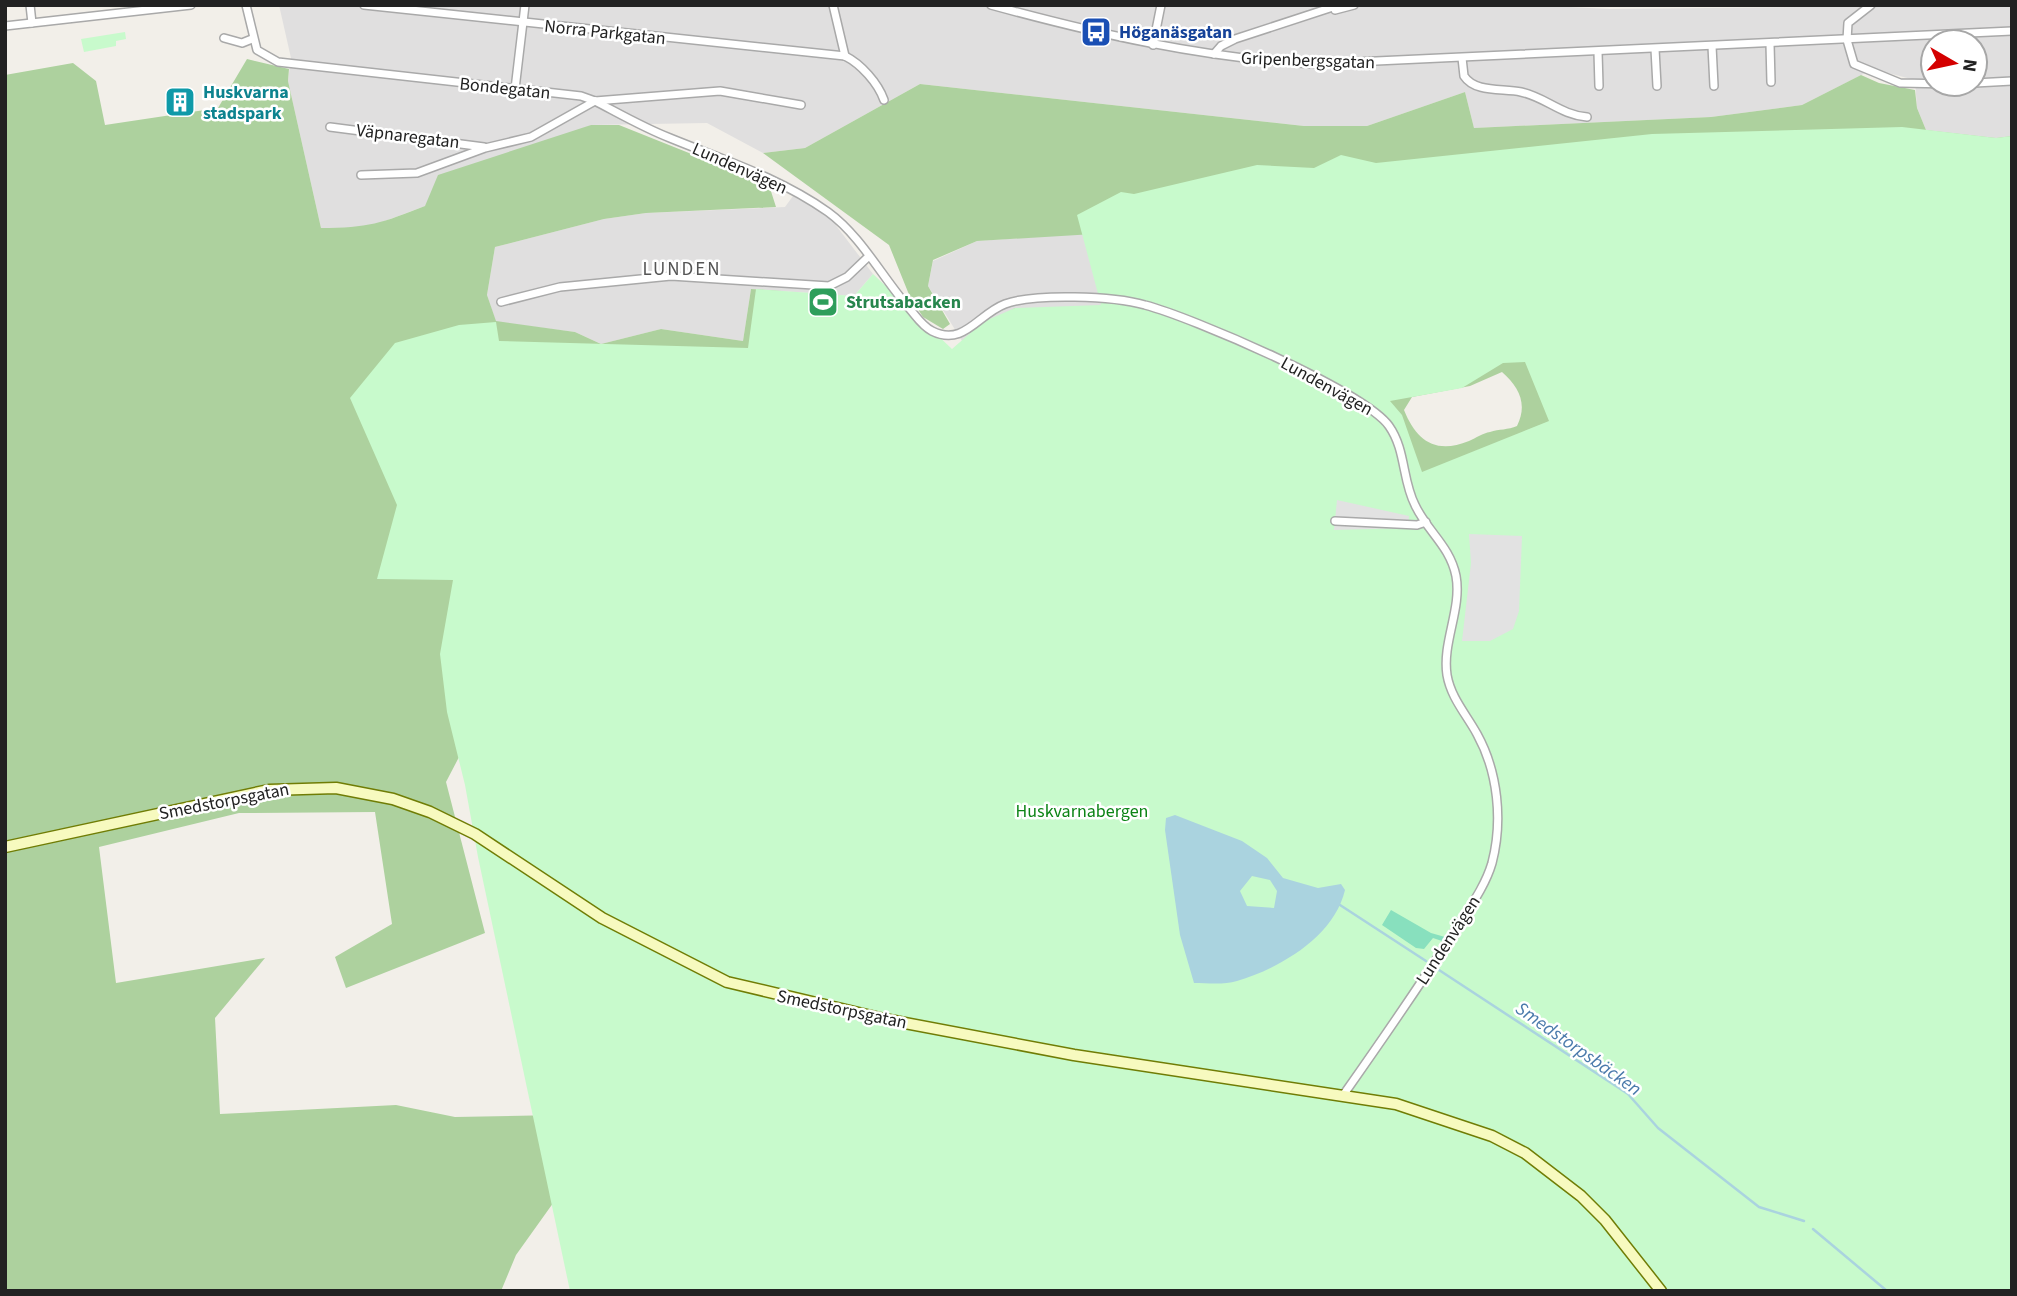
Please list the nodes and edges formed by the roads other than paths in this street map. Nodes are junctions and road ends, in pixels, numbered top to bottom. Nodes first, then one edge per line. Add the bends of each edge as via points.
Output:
1 (30, 5) edge
2 (191, 5) edge
3 (246, 5) edge
4 (364, 5) edge
5 (524, 5) edge
6 (833, 5) edge
7 (991, 5) edge
8 (1161, 5) edge
9 (1339, 5) edge
10 (1354, 5) edge
11 (1871, 5) edge
12 (1327, 11) junction
13 (32, 23) junction
14 (523, 23) junction
15 (5, 26) edge
16 (2012, 31) edge
17 (224, 38) dead end
18 (252, 39) junction
19 (1847, 40) junction
20 (1770, 44) junction
21 (1153, 45) junction
22 (1712, 46) junction
23 (1655, 49) junction
24 (1598, 52) junction
25 (1214, 54) junction
26 (845, 57) junction
27 (1462, 58) junction
28 (2012, 81) edge
29 (1771, 82) dead end
30 (1989, 82) edge
31 (1919, 83) edge
32 (1600, 86) dead end
33 (1657, 86) dead end
34 (1714, 86) dead end
35 (515, 89) junction
36 (884, 100) dead end
37 (595, 101) junction
38 (801, 105) dead end
39 (1587, 117) dead end
40 (330, 127) dead end
41 (485, 148) junction
42 (361, 175) dead end
43 (868, 257) junction
44 (501, 302) dead end
45 (1335, 521) dead end
46 (1426, 522) junction
47 (5, 847) edge
48 (1344, 1094) junction
49 (1661, 1291) edge

1 - 13 street
2 - 13 street
3 - 18 street
4 - 14 street, Norra Parkgatan
5 - 14 street
6 - 26 street
7 - 21 street, Gripenbergsgatan
8 - 21 street
9 - 12 street
10 - 12 street
11 - 19 street via 1848,23
12 - 25 street via 1235,39
13 - 15 street
14 - 26 street, Norra Parkgatan
14 - 35 street
16 - 19 street, Gripenbergsgatan
17 - 18 street via 242,43
18 - 35 street, Bondegatan via 257,50 278,62
19 - 20 street, Gripenbergsgatan
19 - 31 street via 1854,64 1900,83
20 - 22 street, Gripenbergsgatan
20 - 29 street
21 - 25 street, Gripenbergsgatan
22 - 23 street, Gripenbergsgatan
22 - 34 street
23 - 24 street, Gripenbergsgatan
23 - 33 street
24 - 27 street, Gripenbergsgatan
24 - 32 street
25 - 27 street, Gripenbergsgatan via 1312,64
26 - 36 street via 856,62
27 - 39 street via 1464,76 1474,85 1519,91 1564,113
28 - 30 street
35 - 37 street, Bondegatan
37 - 38 street, Bondegatan via 720,91
37 - 41 street, Väpnaregatan via 531,136
37 - 43 street, Lundenvägen via 665,136 766,176 845,228
40 - 41 street, Väpnaregatan
41 - 42 street, Väpnaregatan via 417,173
43 - 44 street via 847,277 829,286 671,276 560,288
43 - 46 street, Lundenvägen via 924,325 945,335 966,332 987,313 1017,300 1117,299 1152,306 1246,344 1381,416 1399,444 1411,496
45 - 46 street
46 - 48 street, Lundenvägen via 1447,549 1456,578 1447,677 1492,769 1495,844 1484,884
47 - 48 street, Smedstorpsgatan via 269,790 317,787 372,794 413,805 475,834 602,918 727,982 884,1019 1074,1055
48 - 49 street, Smedstorpsgatan via 1454,1122 1525,1153 1605,1220

